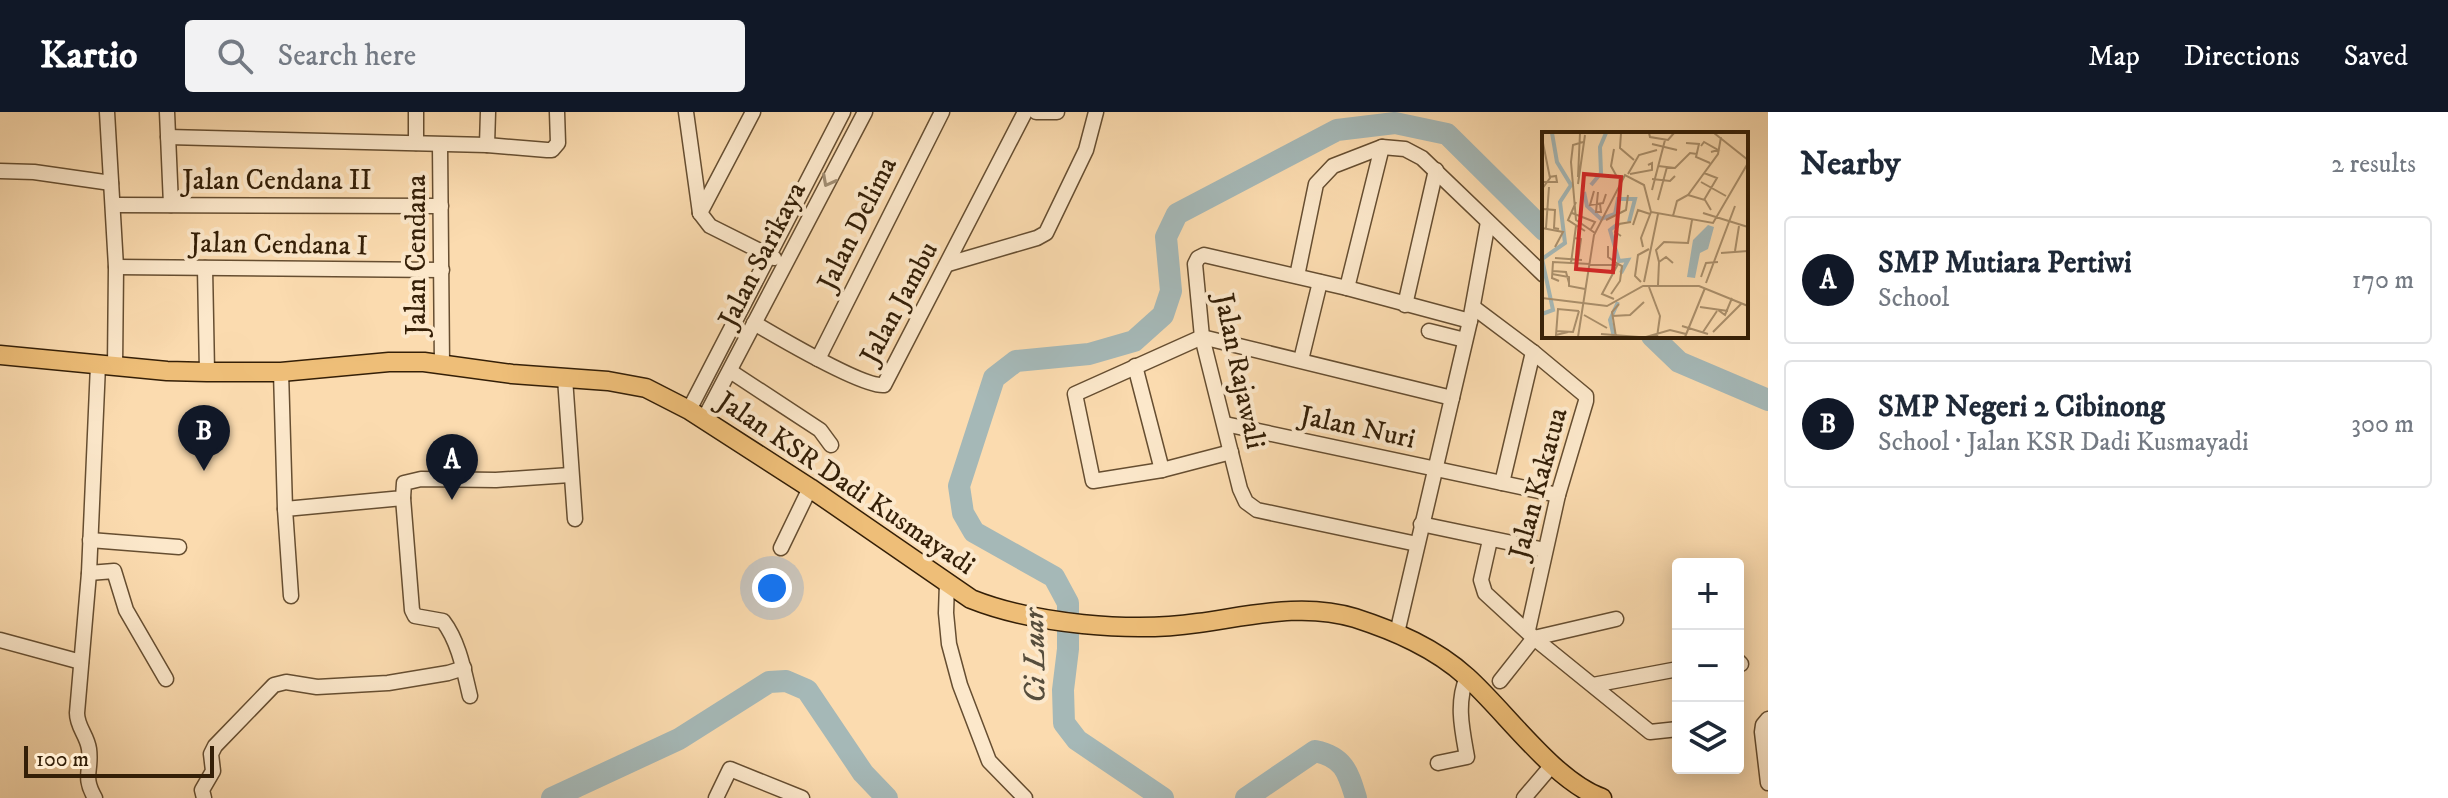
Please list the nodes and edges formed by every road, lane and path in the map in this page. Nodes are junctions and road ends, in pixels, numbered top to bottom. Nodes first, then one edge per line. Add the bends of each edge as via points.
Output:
1 (107, 112) edge
2 (167, 112) edge
3 (416, 112) edge
4 (488, 112) edge
5 (557, 112) edge
6 (686, 112) edge
7 (753, 112) edge
8 (843, 112) edge
9 (865, 112) edge
10 (942, 112) edge
11 (1025, 112) edge
12 (1036, 112) edge
13 (1057, 112) edge
14 (1096, 112) edge
15 (168, 137) junction
16 (416, 143) junction
17 (440, 145) junction
18 (487, 145) junction
19 (1382, 147) junction
20 (1436, 170) junction
21 (0, 171) edge
22 (111, 183) junction
23 (114, 205) junction
24 (171, 205) junction
25 (441, 206) junction
26 (700, 213) junction
27 (1488, 222) junction
28 (767, 255) junction
29 (784, 263) junction
30 (948, 264) junction
31 (116, 267) junction
32 (205, 268) junction
33 (442, 270) junction
34 (1542, 273) edge
35 (1297, 276) junction
36 (1320, 282) junction
37 (1347, 288) junction
38 (1405, 305) junction
39 (1471, 314) junction
40 (754, 323) junction
41 (1429, 331) dead end
42 (1202, 337) junction
43 (1465, 340) junction
44 (1533, 352) junction
45 (0, 355) edge
46 (818, 359) junction
47 (1301, 360) junction
48 (442, 365) junction
49 (107, 366) junction
50 (1135, 366) junction
51 (730, 371) junction
52 (207, 372) junction
53 (281, 372) junction
54 (565, 378) junction
55 (1452, 398) junction
56 (696, 414) junction
57 (1225, 424) junction
58 (831, 445) dead end
59 (1231, 452) junction
60 (1434, 468) junction
61 (1162, 470) junction
62 (570, 475) junction
63 (1502, 483) junction
64 (810, 488) junction
65 (1558, 495) junction
66 (403, 498) junction
67 (285, 509) junction
68 (575, 519) dead end
69 (1421, 524) junction
70 (90, 540) junction
71 (1490, 540) junction
72 (1417, 544) junction
73 (179, 547) dead end
74 (781, 548) dead end
75 (1545, 550) junction
76 (89, 573) junction
77 (947, 583) junction
78 (291, 596) dead end
79 (1616, 619) dead end
80 (1397, 633) junction
81 (1531, 634) junction
82 (0, 640) edge
83 (81, 662) junction
84 (464, 668) junction
85 (1672, 670) edge
86 (1467, 677) junction
87 (166, 679) dead end
88 (1500, 681) dead end
89 (1593, 685) junction
90 (470, 696) dead end
91 (1768, 719) edge
92 (1672, 730) edge
93 (1438, 763) dead end
94 (1553, 764) junction
95 (1768, 783) edge
96 (1581, 794) edge
97 (95, 798) edge
98 (204, 798) edge
99 (716, 798) edge
100 (802, 798) edge
101 (1025, 798) edge
102 (1524, 798) edge
103 (1602, 798) edge

1 - 22 street
2 - 15 street
3 - 16 street
4 - 18 street
5 - 18 street via 558,143 552,150
6 - 26 street
7 - 26 street
8 - 28 street, Jalan Sarikaya
9 -> 29 street, Jalan Sarikaya
10 - 46 street, Jalan Delima
11 - 30 street, Jalan Jambu
12 - 13 street
14 - 30 street via 1086,150 1046,233
15 - 16 street
15 - 24 street
16 - 17 street
17 - 18 street
17 - 25 street, Jalan Cendana
19 - 20 street via 1405,149
19 - 35 street via 1333,166 1316,184
19 - 37 street
20 - 27 street
20 - 38 street
21 - 22 street
22 - 23 street
23 - 24 street, Jalan Cendana II
23 - 31 street
24 - 25 street, Jalan Cendana II
25 - 33 street, Jalan Cendana
26 - 28 street via 710,226
27 - 34 street
27 - 39 street
28 - 29 street
28 - 56 street, Jalan Sarikaya
29 - 40 street, Jalan Sarikaya
30 - 46 street, Jalan Jambu via 884,385
31 - 32 street, Jalan Cendana I
31 - 49 street
32 - 33 street, Jalan Cendana I
32 - 52 street
33 - 48 street, Jalan Cendana
35 - 36 street, Jalan Rajawali
35 - 42 street, Jalan Rajawali via 1204,255 1198,258
36 - 37 street, Jalan Rajawali
36 - 47 street
37 - 38 street, Jalan Rajawali
38 - 39 street, Jalan Rajawali
39 - 43 street
39 - 44 street, Jalan Kakatua
40 - 46 street, Jalan Jambu
40 - 51 street, Jalan Sarikaya
41 - 43 street
42 - 47 street
42 - 50 street
42 - 57 street, Jalan Rajawali
43 - 55 street
44 - 63 street
44 - 65 street, Jalan Kakatua via 1586,396
45 - 49 main road, Jalan KSR Dadi Kusmayadi
47 - 55 street
48 - 53 main road, Jalan KSR Dadi Kusmayadi via 389,362
48 - 54 main road, Jalan KSR Dadi Kusmayadi
49 - 52 main road, Jalan KSR Dadi Kusmayadi
49 - 70 street
50 - 61 street
50 - 61 street via 1075,394 1093,481
51 - 56 street, Jalan Sarikaya
51 - 58 street via 820,430
52 - 53 main road, Jalan KSR Dadi Kusmayadi
53 - 67 street
54 - 56 main road, Jalan KSR Dadi Kusmayadi via 646,388
54 - 62 street
55 - 60 street
56 - 64 main road, Jalan KSR Dadi Kusmayadi
57 - 59 street, Jalan Rajawali
57 - 60 street, Jalan Nuri
59 - 61 street
59 - 72 street, Jalan Rajawali via 1243,497 1251,507
60 - 63 street, Jalan Nuri
60 - 69 street
62 - 66 street via 421,479 404,483
62 - 68 street
63 - 65 street, Jalan Nuri
64 - 74 street
64 - 77 main road, Jalan KSR Dadi Kusmayadi
65 - 75 street, Jalan Kakatua
66 - 67 street
66 - 84 street via 412,610 415,616 443,621
67 - 78 street
69 - 71 street
69 - 72 street
70 - 73 street
70 - 76 street
71 - 75 street
71 - 81 street via 1482,587
72 - 80 street
75 - 81 street, Jalan Kakatua
76 - 83 street
76 - 87 street via 114,571 126,610
77 - 80 main road, Jalan KSR Dadi Kusmayadi via 997,609 1051,620 1160,627 1288,610 1351,617
77 - 101 street via 949,644 960,685 989,761
79 - 81 street
80 - 86 main road, Jalan KSR Dadi Kusmayadi
81 - 88 street
81 - 89 street
82 - 83 street
83 - 97 street via 77,723 89,746 87,785
84 - 90 street
84 - 98 street via 388,683 274,685 215,746
85 - 89 street
86 - 93 street via 1459,713 1467,757
86 - 94 main road, Jalan KSR Dadi Kusmayadi
89 - 92 street via 1650,732
91 - 95 street via 1762,732
94 - 96 main road, Jalan KSR Dadi Kusmayadi
94 - 102 street
96 - 103 main road, Jalan KSR Dadi Kusmayadi
99 - 100 street via 730,769

